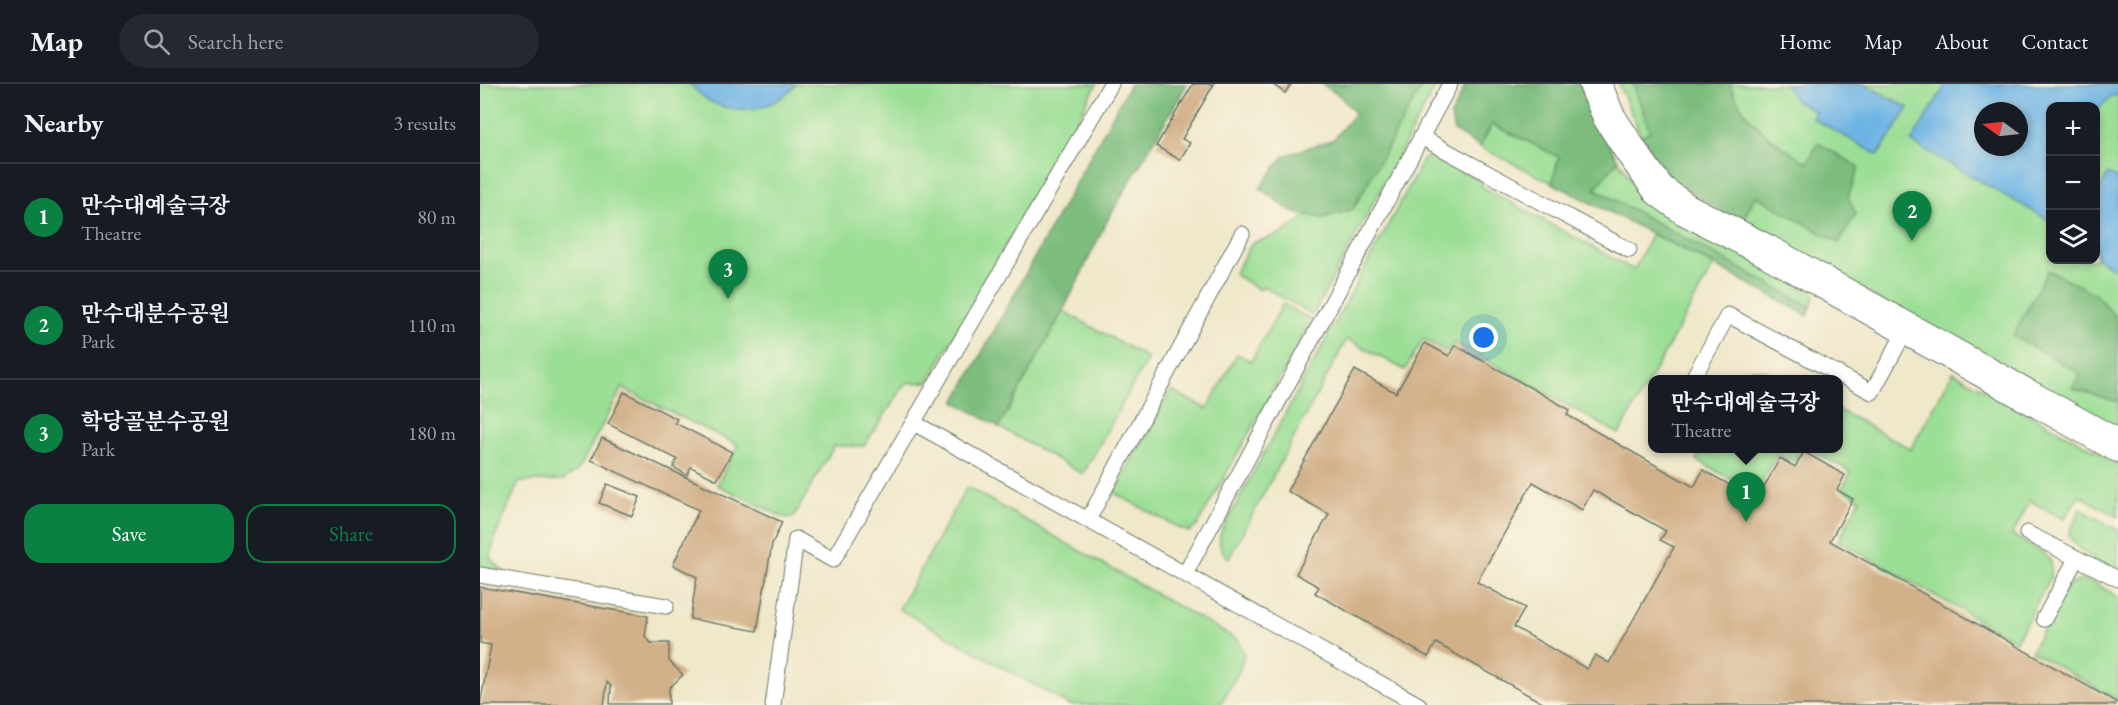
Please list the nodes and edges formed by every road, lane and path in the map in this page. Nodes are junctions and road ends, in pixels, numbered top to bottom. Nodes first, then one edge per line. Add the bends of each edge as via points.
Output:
1 (1111, 84) edge
2 (1450, 84) edge
3 (1595, 84) edge
4 (1421, 137) junction
5 (1242, 234) dead end
6 (1629, 250) dead end
7 (1907, 328) junction
8 (1695, 375) edge
9 (1840, 375) edge
10 (1843, 376) edge
11 (914, 423) junction
12 (2118, 446) edge
13 (1088, 520) junction
14 (2027, 533) dead end
15 (2076, 559) junction
16 (1185, 574) junction
17 (480, 575) edge
18 (2118, 579) edge
19 (666, 606) dead end
20 (2044, 619) dead end
21 (773, 705) edge
22 (1419, 705) edge

1 - 11 lane
2 - 4 lane
3 - 7 street via 1609,117 1659,190 1685,209
4 - 6 lane
4 - 16 lane
5 - 13 lane
7 - 10 lane via 1872,392
7 - 12 street
8 - 9 lane via 1728,315
11 - 13 lane
11 - 21 lane via 834,560 796,539
13 - 16 lane
14 - 15 lane
15 - 18 lane
15 - 20 lane
16 - 22 lane
17 - 19 lane

